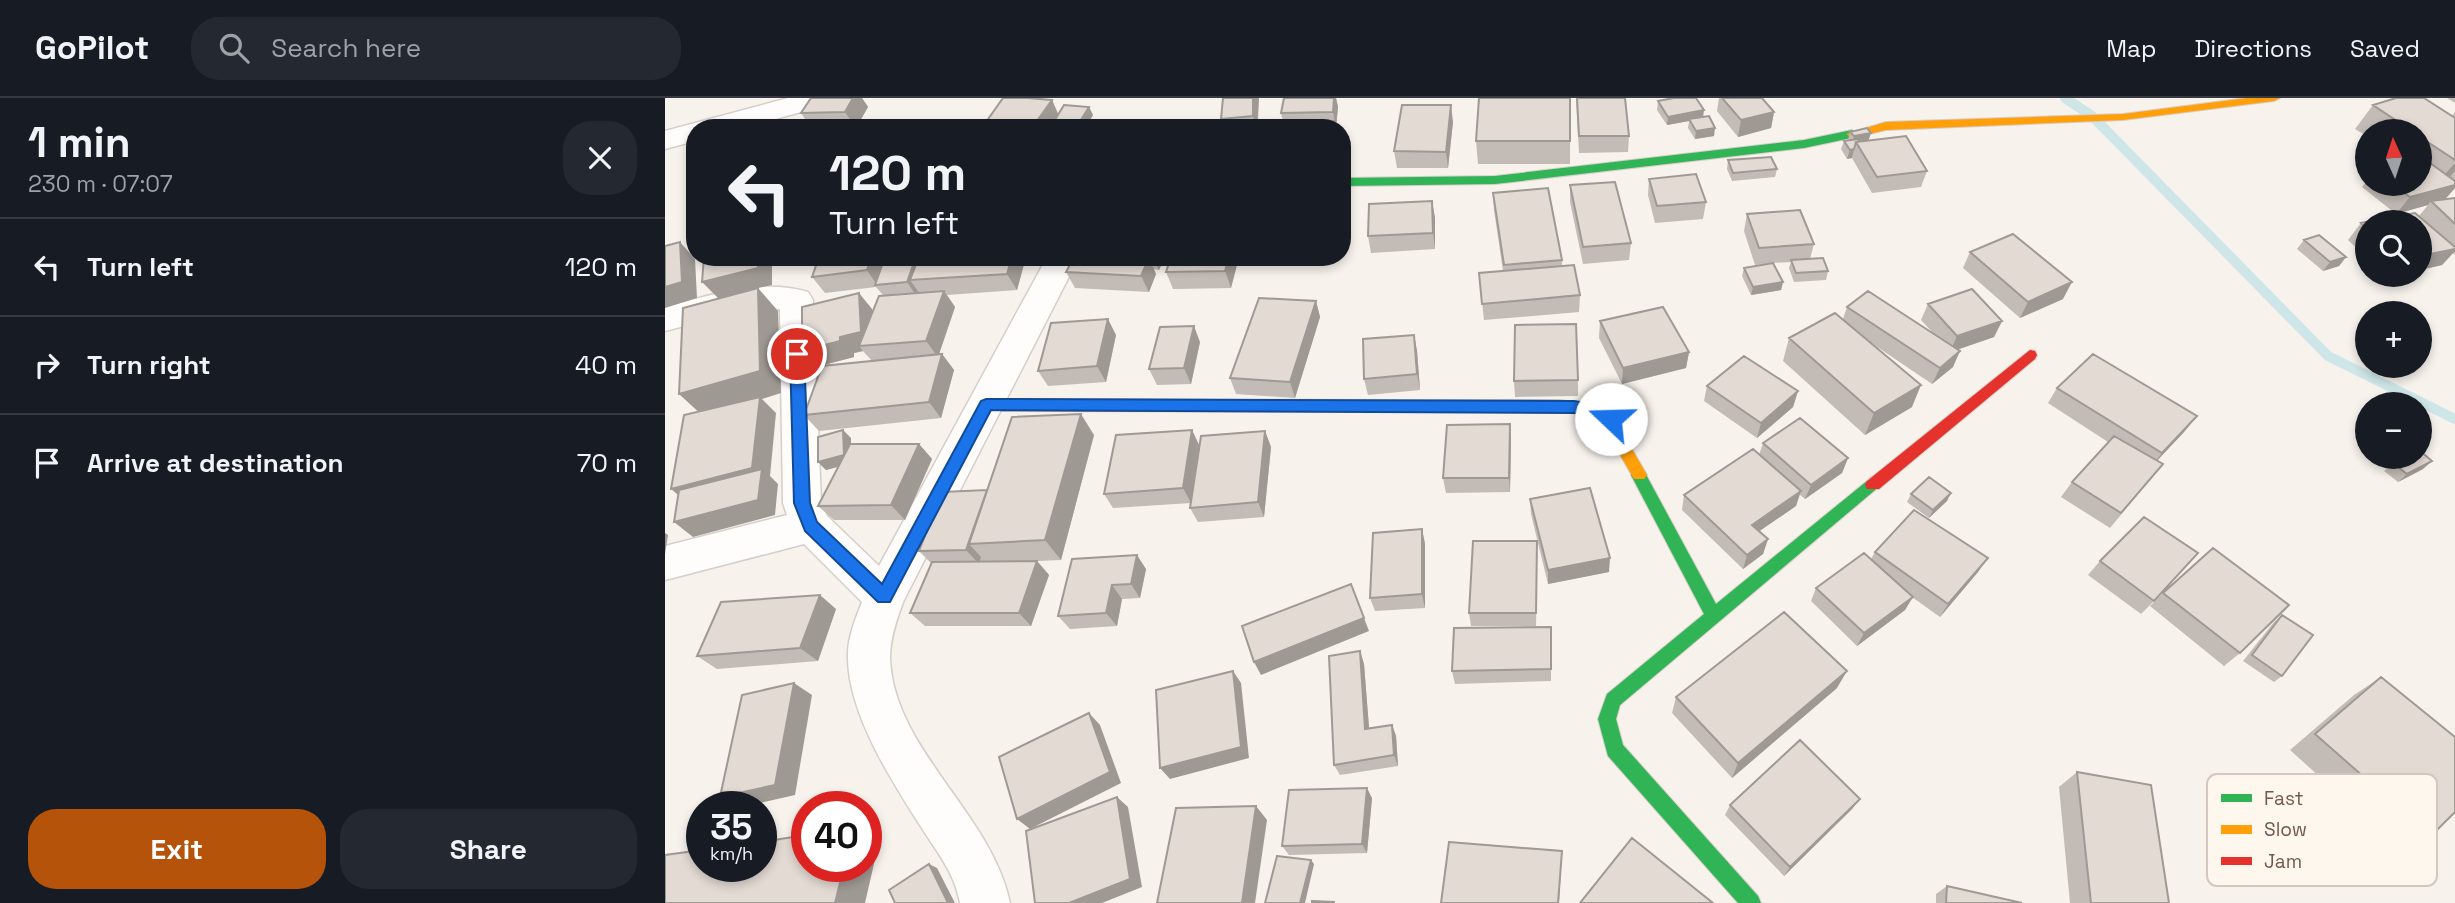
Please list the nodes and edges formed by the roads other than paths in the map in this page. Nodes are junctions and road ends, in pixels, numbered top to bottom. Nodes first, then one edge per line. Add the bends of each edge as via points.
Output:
1 (820, 98) edge
2 (2274, 98) edge
3 (743, 119) edge
4 (686, 135) edge
5 (686, 141) edge
6 (665, 142) edge
7 (1351, 182) edge
8 (1058, 266) edge
9 (665, 320) edge
10 (2030, 355) dead end
11 (986, 405) junction
12 (811, 526) junction
13 (665, 563) edge
14 (884, 597) junction
15 (1713, 615) junction
16 (985, 903) edge
17 (1751, 903) edge

1 - 3 street
2 - 7 street via 2057,122 1886,125 1791,146 1495,180
4 - 6 street
5 - 6 street
8 - 11 street
9 - 12 street via 753,298 796,300 800,491
10 - 15 street
11 - 14 street
11 - 15 street via 1545,406 1602,410 1611,419
12 - 13 street
12 - 14 street
14 - 16 street via 871,634 869,661 876,700 919,782 980,873
15 - 17 street via 1613,700 1607,719 1615,750

